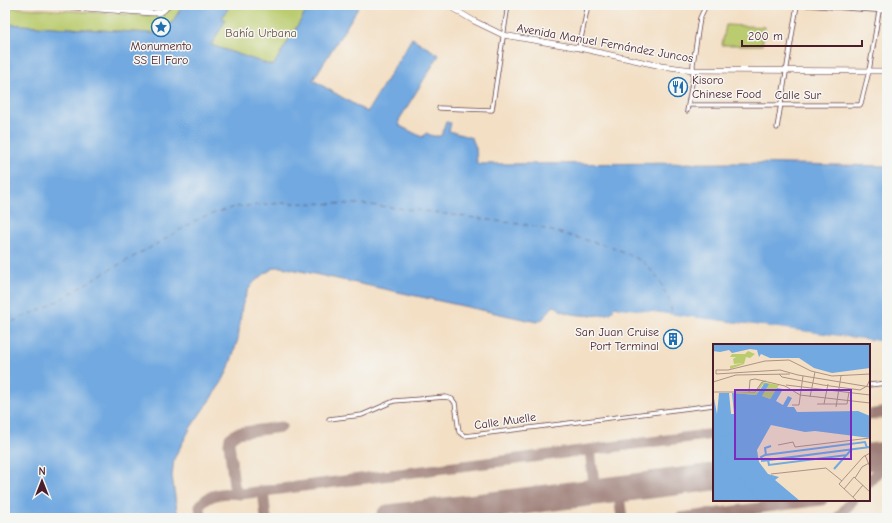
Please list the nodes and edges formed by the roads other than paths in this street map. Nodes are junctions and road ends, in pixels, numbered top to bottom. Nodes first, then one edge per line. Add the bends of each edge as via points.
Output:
1 (46, 5) edge
2 (168, 5) edge
3 (447, 5) edge
4 (508, 5) edge
5 (588, 5) edge
6 (706, 5) edge
7 (797, 5) edge
8 (805, 5) edge
9 (880, 5) edge
10 (109, 7) edge
11 (879, 10) junction
12 (887, 11) edge
13 (503, 35) junction
14 (579, 48) junction
15 (693, 70) junction
16 (787, 70) junction
17 (869, 71) junction
18 (887, 71) edge
19 (688, 105) junction
20 (780, 105) junction
21 (439, 108) dead end
22 (687, 111) dead end
23 (777, 128) dead end
24 (887, 383) edge
25 (870, 385) edge
26 (713, 405) edge
27 (329, 419) dead end

1 - 10 main road
2 - 10 main road via 159,13 115,11
3 - 13 main road, Avenida Manuel Fernández Juncos
4 - 13 street
5 - 14 street
6 - 15 street via 700,18
7 - 16 street
8 - 11 street
9 - 11 street
11 - 12 street
11 - 17 street
13 - 14 main road, Avenida Manuel Fernández Juncos
13 - 21 street via 492,110
14 - 15 main road, Avenida Manuel Fernández Juncos via 661,66
15 - 16 main road, Avenida Manuel Fernández Juncos
15 - 19 street
16 - 17 main road, Avenida Manuel Fernández Juncos
16 - 20 street
17 - 18 main road, Avenida Manuel Fernández Juncos
17 - 20 street, Calle Sur via 860,106
19 - 20 street, Calle Sur
19 - 22 street
20 - 23 street
24 - 25 street
26 - 27 street, Calle Muelle via 465,436 459,432 455,403 446,397 394,402 362,415

